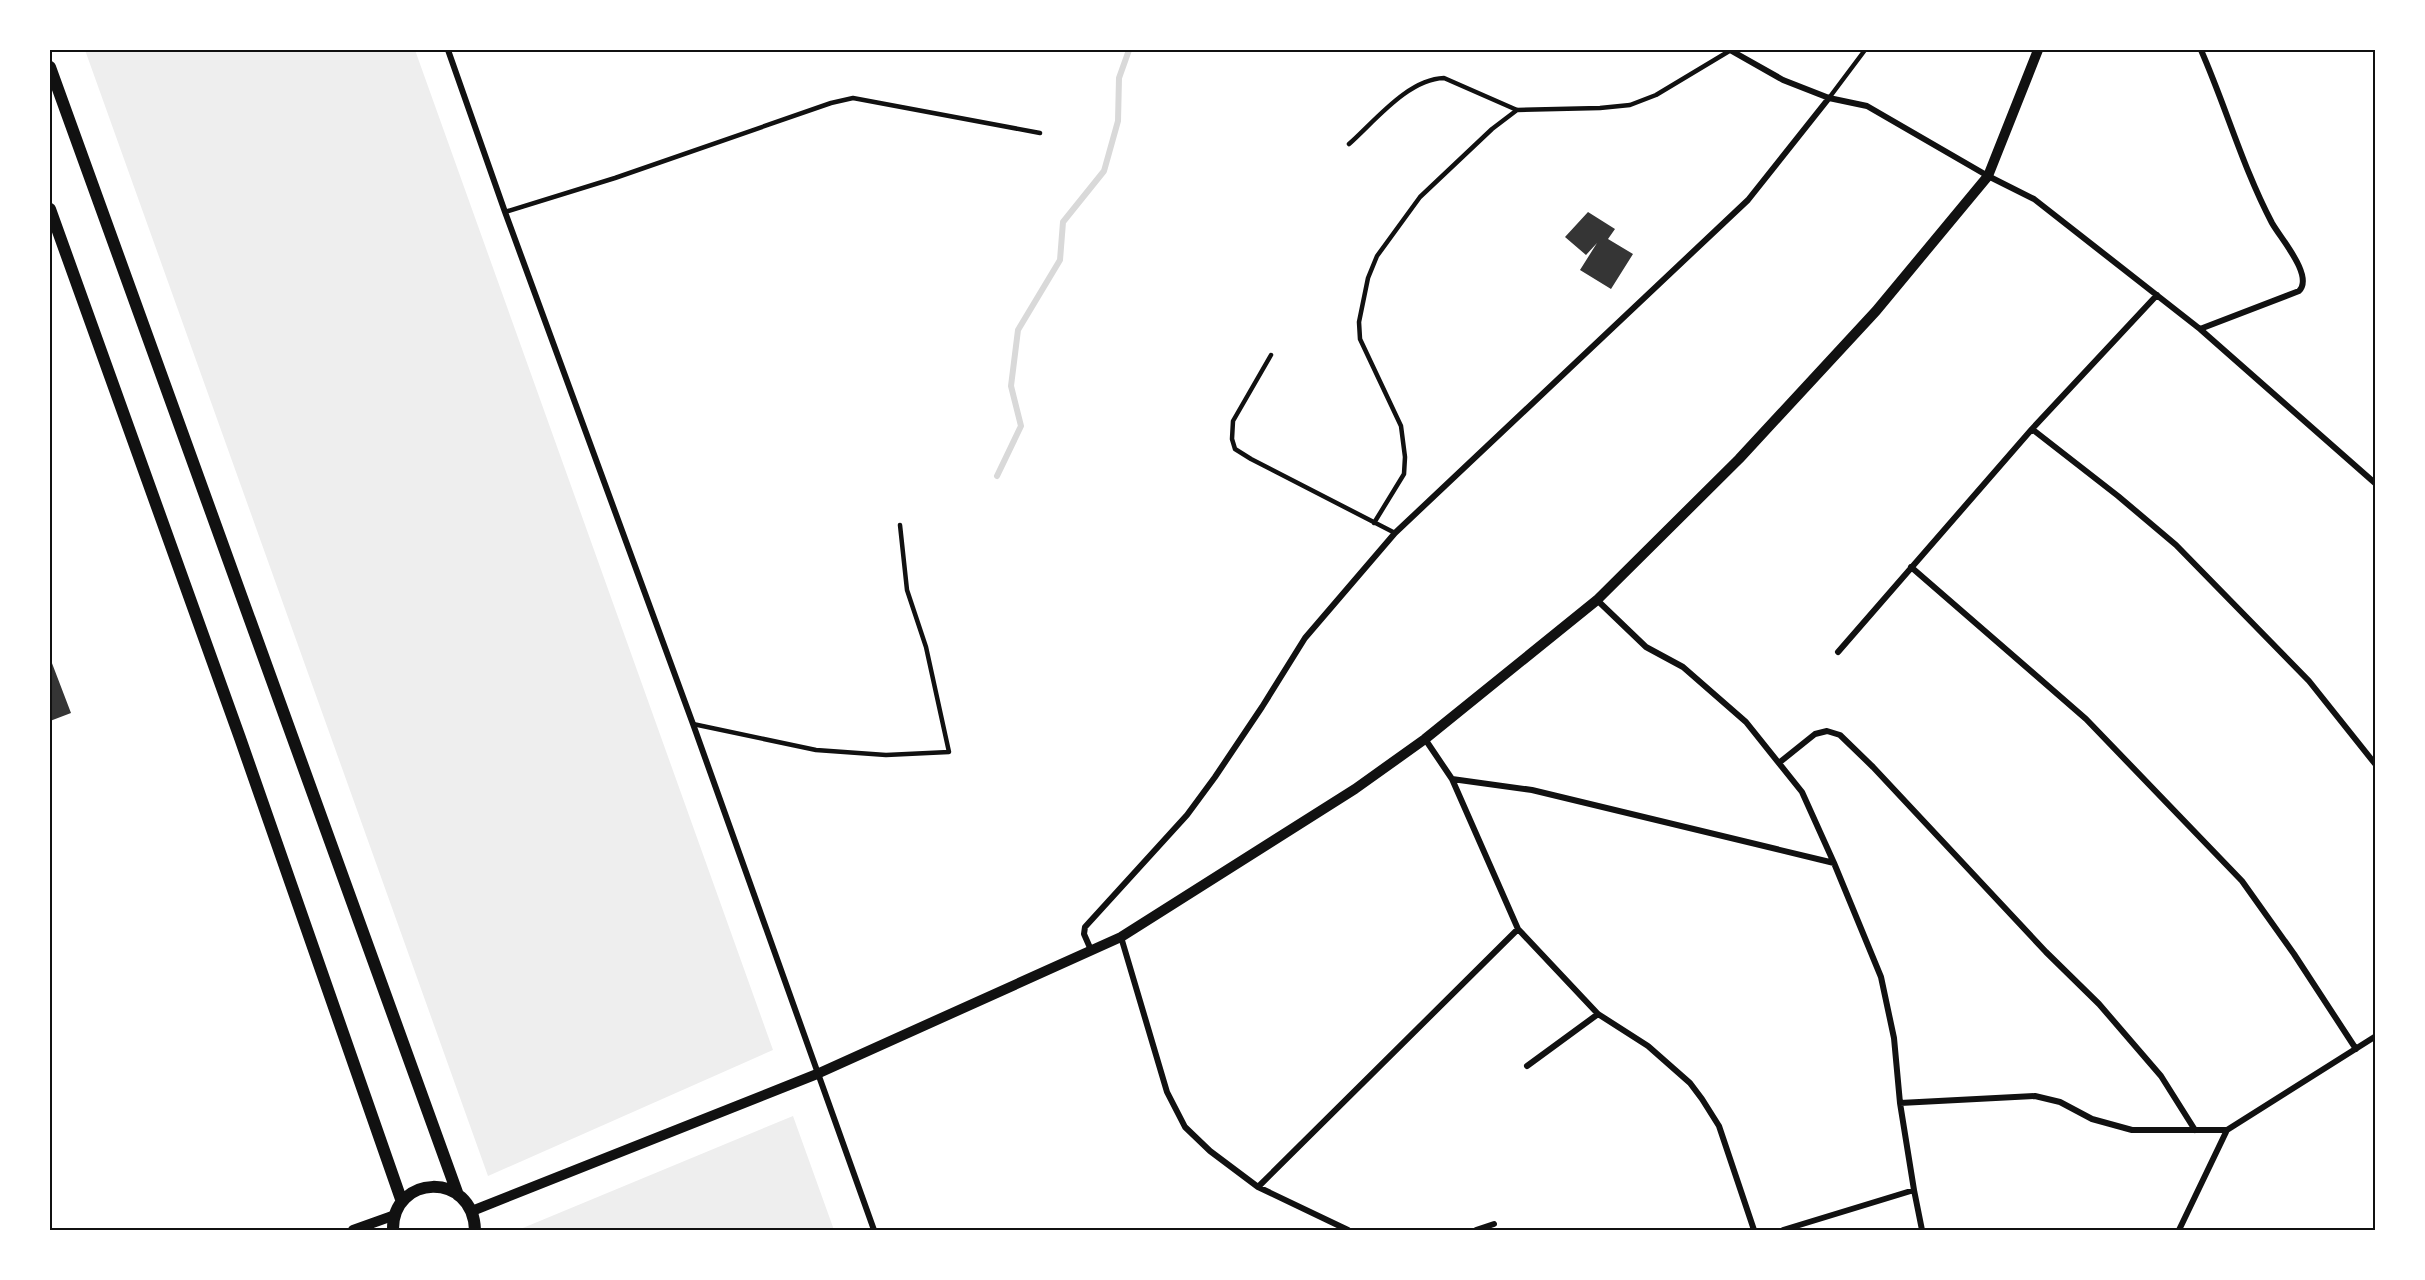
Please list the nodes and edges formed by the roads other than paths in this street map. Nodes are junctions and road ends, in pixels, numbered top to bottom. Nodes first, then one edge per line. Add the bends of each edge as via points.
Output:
1 (448, 50) edge
2 (1730, 50) edge
3 (1864, 50) edge
4 (2038, 50) edge
5 (2201, 50) edge
6 (50, 67) edge
7 (1828, 98) junction
8 (1517, 110) junction
9 (1040, 133) dead end
10 (1350, 144) dead end
11 (1988, 176) junction
12 (50, 209) edge
13 (505, 212) junction
14 (2157, 295) junction
15 (2200, 329) junction
16 (1271, 355) dead end
17 (2032, 429) junction
18 (2376, 484) edge
19 (1374, 523) junction
20 (900, 525) dead end
21 (1395, 533) junction
22 (1911, 567) junction
23 (1597, 600) junction
24 (1838, 652) dead end
25 (693, 724) junction
26 (1425, 740) junction
27 (1780, 762) junction
28 (2376, 765) edge
29 (1452, 779) junction
30 (1834, 863) junction
31 (1518, 930) junction
32 (1121, 937) junction
33 (1091, 950) junction
34 (1598, 1014) junction
35 (2376, 1036) edge
36 (2356, 1049) junction
37 (1527, 1066) dead end
38 (818, 1074) junction
39 (1900, 1103) junction
40 (2195, 1130) junction
41 (2227, 1130) junction
42 (1258, 1187) junction
43 (1914, 1190) junction
44 (458, 1195) junction
45 (402, 1202) junction
46 (472, 1211) junction
47 (395, 1215) junction
48 (1494, 1224) dead end
49 (353, 1230) edge
50 (393, 1230) edge
51 (475, 1230) edge
52 (874, 1230) edge
53 (1348, 1230) edge
54 (1476, 1230) edge
55 (1754, 1230) edge
56 (1783, 1230) edge
57 (1922, 1230) edge
58 (2179, 1230) edge

1 - 13 street
2 - 7 street via 1784,80
2 - 8 lane via 1656,95 1630,105
3 - 7 lane
4 - 11 street
5 - 15 street via 2249,174 2304,279 2299,291
6 - 44 main road
7 - 11 street via 1867,106
7 - 21 street via 1748,200
8 - 10 lane via 1444,78 1430,78 1415,85
8 - 19 lane via 1420,197 1377,256 1368,278 1359,322 1360,339 1401,426 1405,457 1404,474
9 - 13 lane via 854,98
11 - 14 street via 2034,199
11 - 23 street via 1876,311 1739,459
12 - 45 main road via 237,727
13 - 25 street
14 - 15 street
14 - 17 street
15 - 18 street
16 - 19 lane via 1233,421 1235,449
17 - 22 street
17 - 28 street via 2176,545 2309,681
19 - 21 lane
20 - 25 lane via 907,590 926,647 949,752 816,750
21 - 33 street via 1305,638 1187,815 1085,927
22 - 24 street
22 - 36 street via 2086,719 2241,881
23 - 26 street
23 - 27 street via 1646,647 1683,667 1746,722
25 - 38 street
26 - 29 street
26 - 32 street via 1355,789
27 - 30 street via 1802,792
27 - 40 street via 1815,734 1827,731 1840,735 2098,1004 2161,1076
29 - 30 street via 1532,790
29 - 31 street
30 - 39 street via 1881,977 1894,1038
31 - 34 street
31 - 42 street
32 - 33 street
32 - 42 street via 1167,1092 1185,1127
33 - 38 street
34 - 37 street
34 - 55 street via 1648,1046 1690,1083 1702,1099 1719,1126
35 - 36 street
36 - 41 street
38 - 46 street
38 - 52 street
39 - 40 street via 2035,1096 2132,1130
39 - 43 street
40 - 41 street
41 - 58 street
42 - 53 street
43 - 56 street
43 - 57 street
44 - 45 main road via 446,1188 425,1188
44 - 46 main road
45 - 47 main road
46 - 51 main road
47 - 49 street
47 - 50 main road
48 - 54 street

